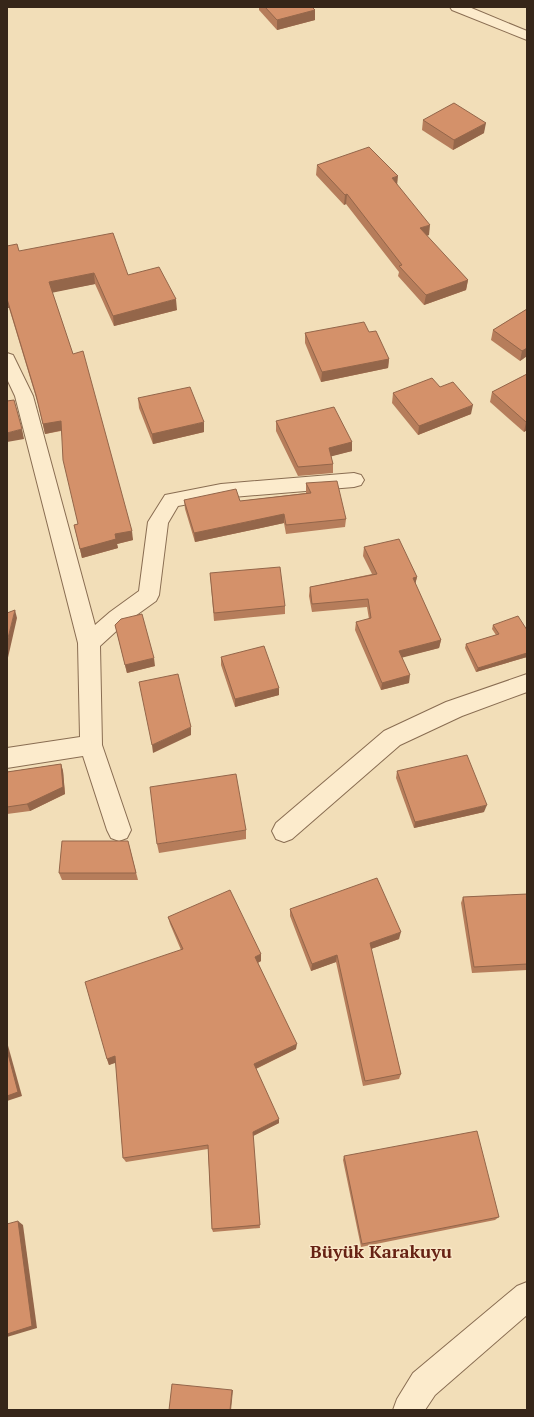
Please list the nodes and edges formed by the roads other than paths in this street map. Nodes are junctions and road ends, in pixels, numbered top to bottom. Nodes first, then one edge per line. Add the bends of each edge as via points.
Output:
1 (457, 7) edge
2 (527, 36) edge
3 (7, 359) edge
4 (354, 480) dead end
5 (89, 643) junction
6 (527, 682) edge
7 (92, 745) junction
8 (7, 758) edge
9 (119, 830) dead end
10 (284, 831) dead end
11 (527, 1296) edge
12 (408, 1410) edge

1 - 2 street
3 - 5 street via 24,396
4 - 5 street via 221,491 172,500 158,522 149,595 117,618
5 - 7 street
6 - 10 street via 454,709 392,738
7 - 8 street
7 - 9 street
11 - 12 street via 424,1384

